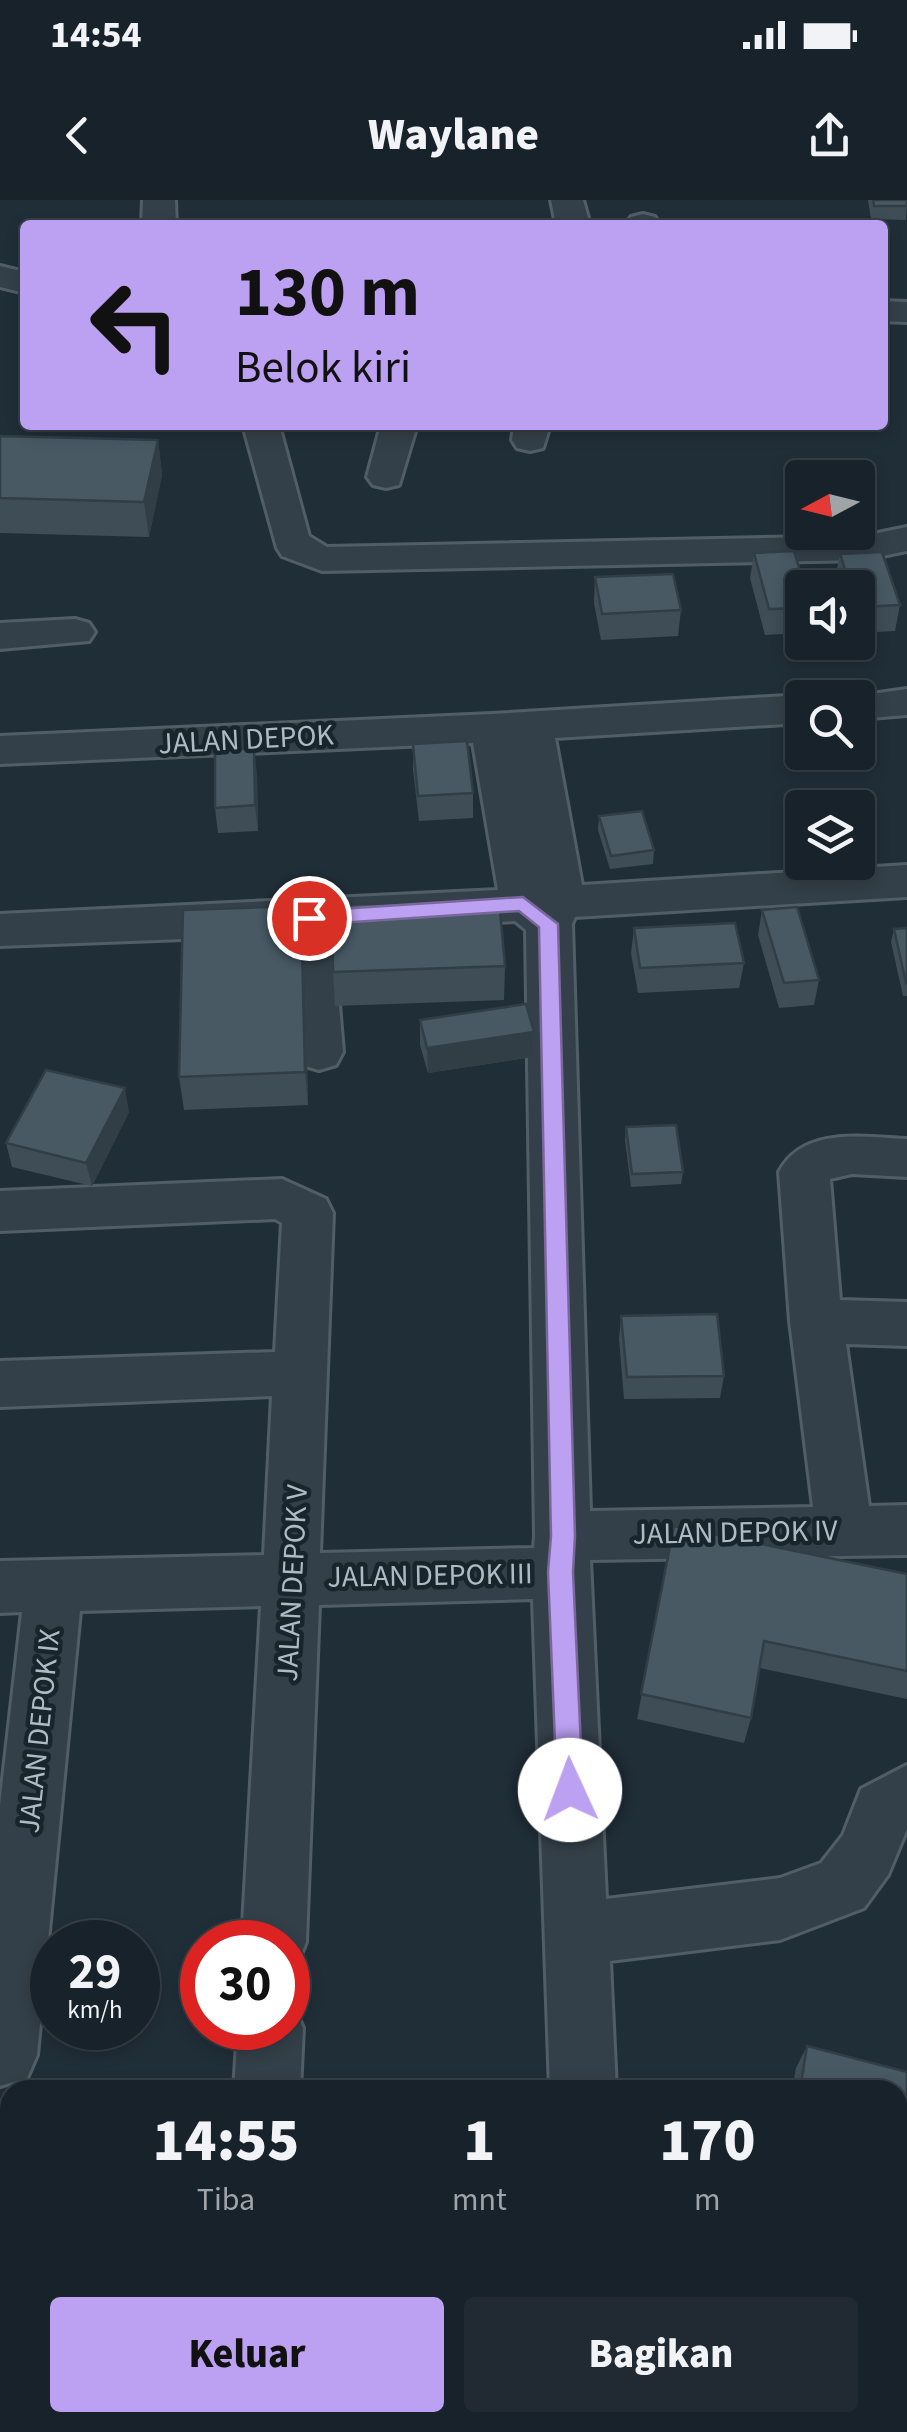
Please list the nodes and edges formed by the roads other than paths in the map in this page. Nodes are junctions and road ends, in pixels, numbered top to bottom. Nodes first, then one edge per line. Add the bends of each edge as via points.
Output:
1 (262, 430) edge
2 (398, 430) edge
3 (386, 478) dead end
4 (907, 539) edge
5 (75, 632) dead end
6 (0, 636) edge
7 (907, 702) edge
8 (875, 705) edge
9 (785, 710) edge
10 (512, 727) junction
11 (0, 750) edge
12 (907, 881) edge
13 (544, 910) junction
14 (309, 918) junction
15 (0, 930) edge
16 (319, 1052) dead end
17 (907, 1158) edge
18 (0, 1212) edge
19 (816, 1320) junction
20 (907, 1324) edge
21 (303, 1373) junction
22 (0, 1384) edge
23 (844, 1529) junction
24 (907, 1530) edge
25 (562, 1554) junction
26 (292, 1577) junction
27 (27, 1587) edge
28 (907, 1794) edge
29 (275, 1920) edge
30 (576, 1934) junction
31 (269, 2050) edge
32 (4, 2055) dead end
33 (267, 2080) edge
34 (583, 2080) edge

1 - 4 street via 290,536 296,548 322,559 863,548
2 - 3 street
5 - 6 street
7 - 8 street
9 - 10 street, JALAN DEPOK
10 - 11 street, JALAN DEPOK
10 - 13 street
12 - 13 street
13 - 14 street
13 - 25 street
14 - 15 street
14 - 16 street
17 - 19 street via 839,1156 809,1166 804,1182
18 - 21 street, JALAN DEPOK V via 282,1199 308,1213 310,1223
19 - 20 street
19 - 23 street
21 - 22 street
21 - 26 street, JALAN DEPOK V
23 - 24 street, JALAN DEPOK IV
23 - 25 street, JALAN DEPOK IV
25 - 26 street, JALAN DEPOK III
25 - 30 street
26 - 27 street, JALAN DEPOK III
26 - 29 street, JALAN DEPOK V
27 - 32 street, JALAN DEPOK IX
28 - 30 street via 882,1810 866,1854 842,1886 780,1909
30 - 34 street
31 - 33 street

